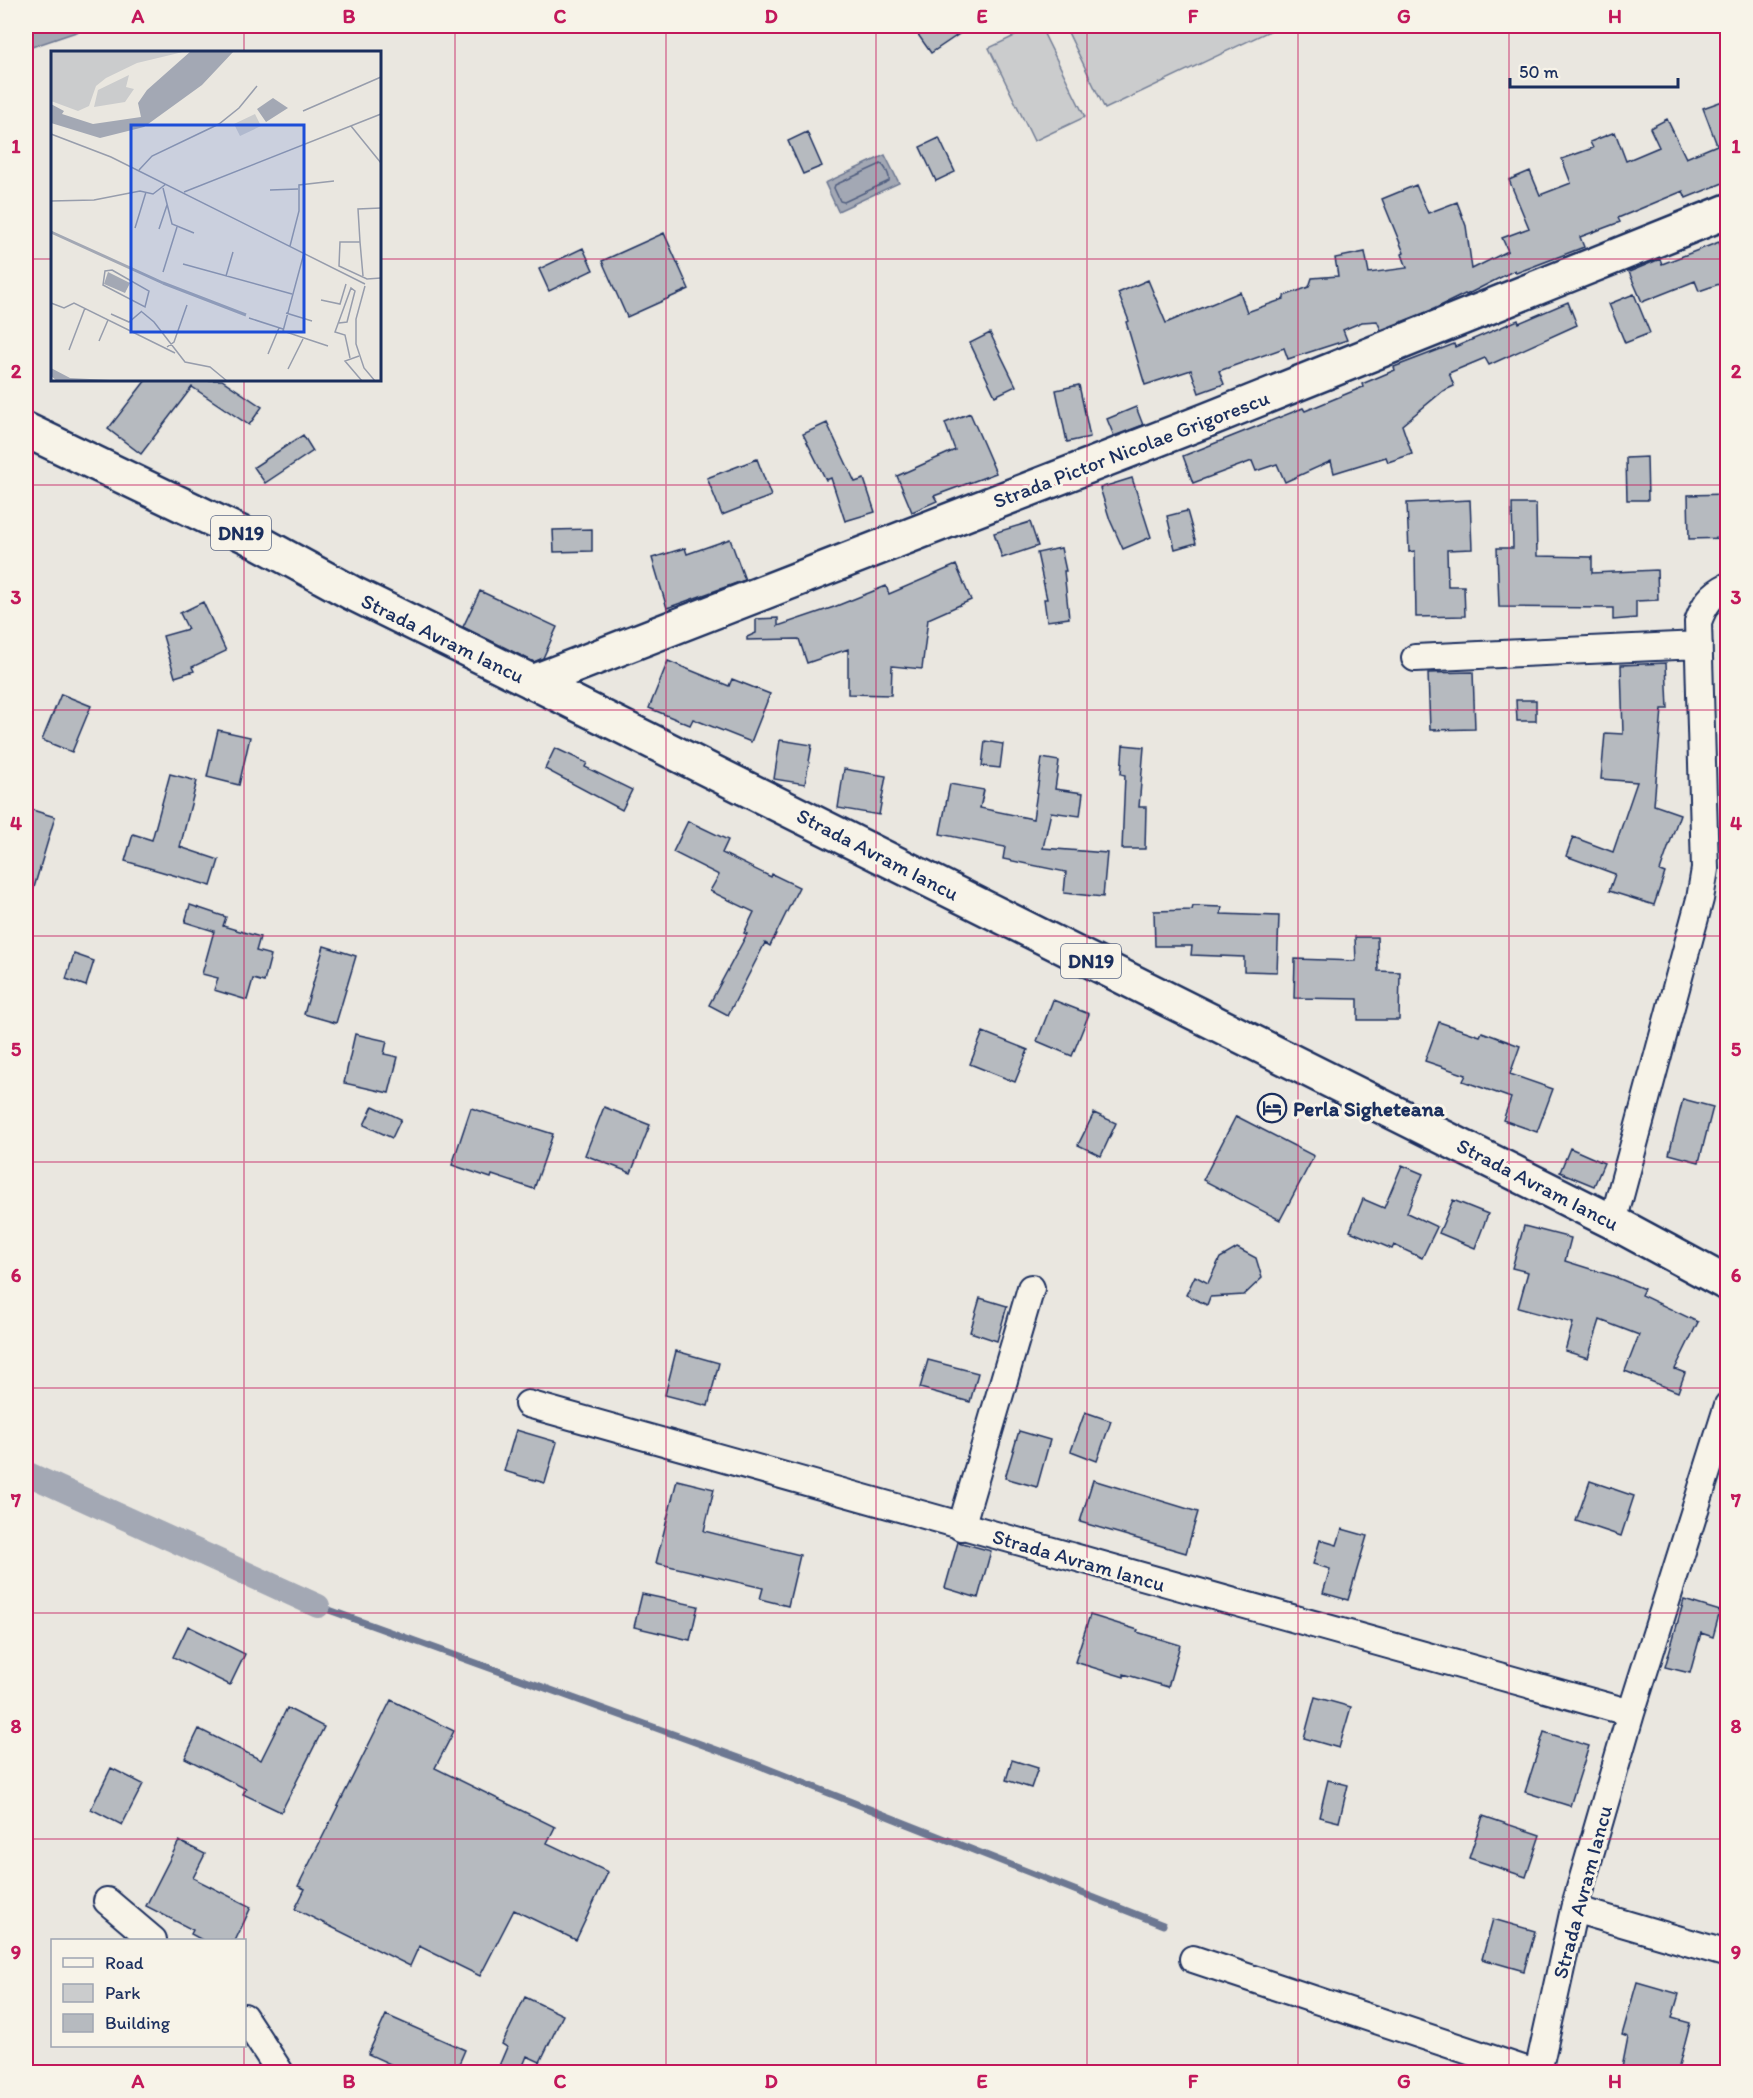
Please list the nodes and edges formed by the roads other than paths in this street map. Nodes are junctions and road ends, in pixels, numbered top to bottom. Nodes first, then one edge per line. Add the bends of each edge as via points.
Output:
1 (1728, 211) edge
2 (26, 430) edge
3 (1728, 586) edge
4 (1699, 645) junction
5 (1415, 658) dead end
6 (533, 682) junction
7 (1613, 1222) junction
8 (1728, 1284) edge
9 (1031, 1288) dead end
10 (528, 1404) dead end
11 (1728, 1405) edge
12 (961, 1527) junction
13 (1631, 1713) junction
14 (107, 1901) dead end
15 (1574, 1909) junction
16 (151, 1939) edge
17 (1728, 1954) edge
18 (1192, 1959) dead end
19 (246, 2020) edge
20 (1503, 2068) edge
21 (280, 2073) edge
22 (1532, 2073) edge
23 (1538, 2073) edge

1 - 6 main road, Strada Pictor Nicolae Grigorescu via 1218,416
2 - 6 main road, Strada Avram Iancu / DN19 via 247,536
3 - 4 street via 1713,594 1703,606 1698,622
4 - 5 street
4 - 7 street via 1705,869
6 - 7 main road, Strada Avram Iancu / DN19
7 - 8 main road, Strada Avram Iancu / DN19
9 - 12 street
10 - 12 street, Strada Avram Iancu
11 - 13 street, Strada Avram Iancu
12 - 13 street, Strada Avram Iancu
13 - 15 street, Strada Avram Iancu
14 - 16 street
15 - 17 street
15 - 23 street, Strada Avram Iancu
18 - 20 street
19 - 21 street
20 - 22 street

